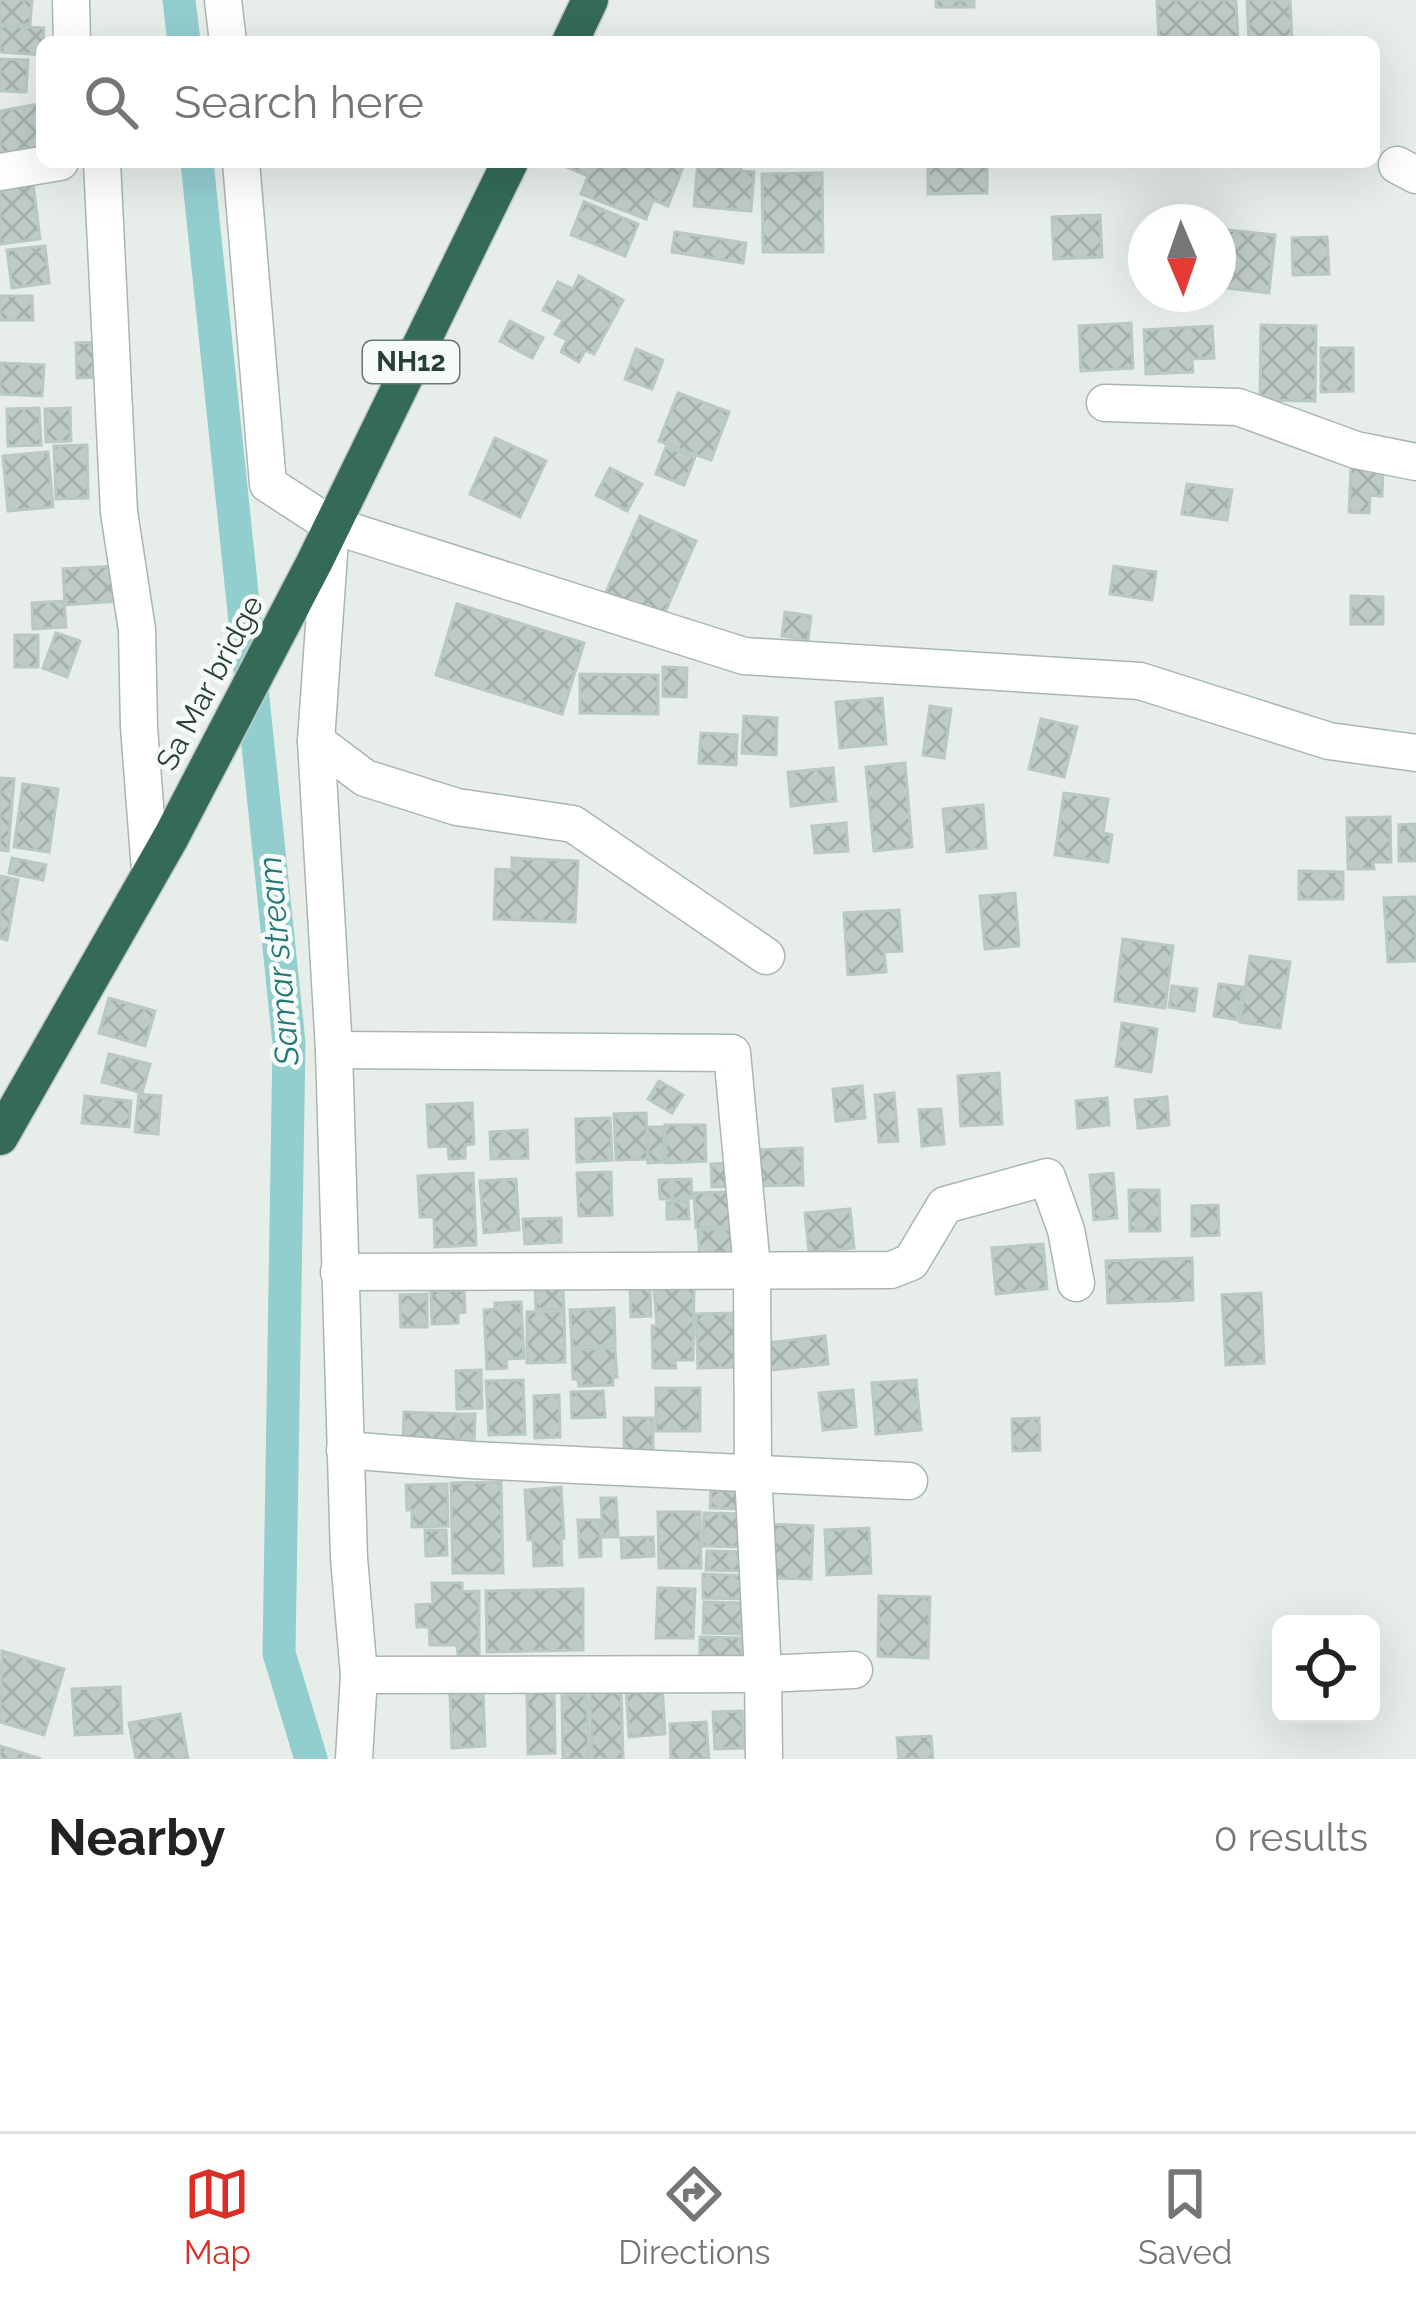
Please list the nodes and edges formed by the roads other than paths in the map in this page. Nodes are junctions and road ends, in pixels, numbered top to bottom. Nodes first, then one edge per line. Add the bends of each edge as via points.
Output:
1 (71, 0) edge
2 (223, 0) edge
3 (590, 0) edge
4 (72, 36) edge
5 (227, 36) edge
6 (573, 36) edge
7 (36, 166) edge
8 (102, 168) edge
9 (242, 168) edge
10 (507, 168) edge
11 (0, 172) edge
12 (1106, 403) dead end
13 (1416, 461) edge
14 (331, 525) junction
15 (316, 740) junction
16 (1416, 753) edge
17 (150, 871) junction
18 (766, 956) dead end
19 (334, 1050) junction
20 (0, 1137) edge
21 (752, 1268) junction
22 (339, 1272) junction
23 (1076, 1283) dead end
24 (345, 1450) junction
25 (753, 1472) junction
26 (909, 1481) dead end
27 (854, 1670) dead end
28 (764, 1674) junction
29 (358, 1676) junction
30 (354, 1759) edge
31 (764, 1759) edge

1 - 4 street
2 - 5 street
3 - 6 highway
7 - 11 street
8 - 17 street via 119,512 137,630
9 - 14 street via 268,484
10 - 14 highway, NH12
12 - 13 street via 1238,407 1356,450
14 - 15 street
14 - 16 street via 744,656 1140,681 1329,741
14 - 17 highway, Sa Mar bridge / NH12
15 - 18 street via 365,778 457,807 573,824
15 - 19 street
17 - 20 highway, NH12
19 - 21 street via 732,1053
19 - 22 street
21 - 22 street
21 - 23 street via 891,1270 911,1262 945,1205 1047,1177
21 - 25 street
22 - 24 street
24 - 25 street
24 - 29 street
25 - 26 street
25 - 28 street
27 - 28 street
28 - 29 street
28 - 31 street
29 - 30 street

